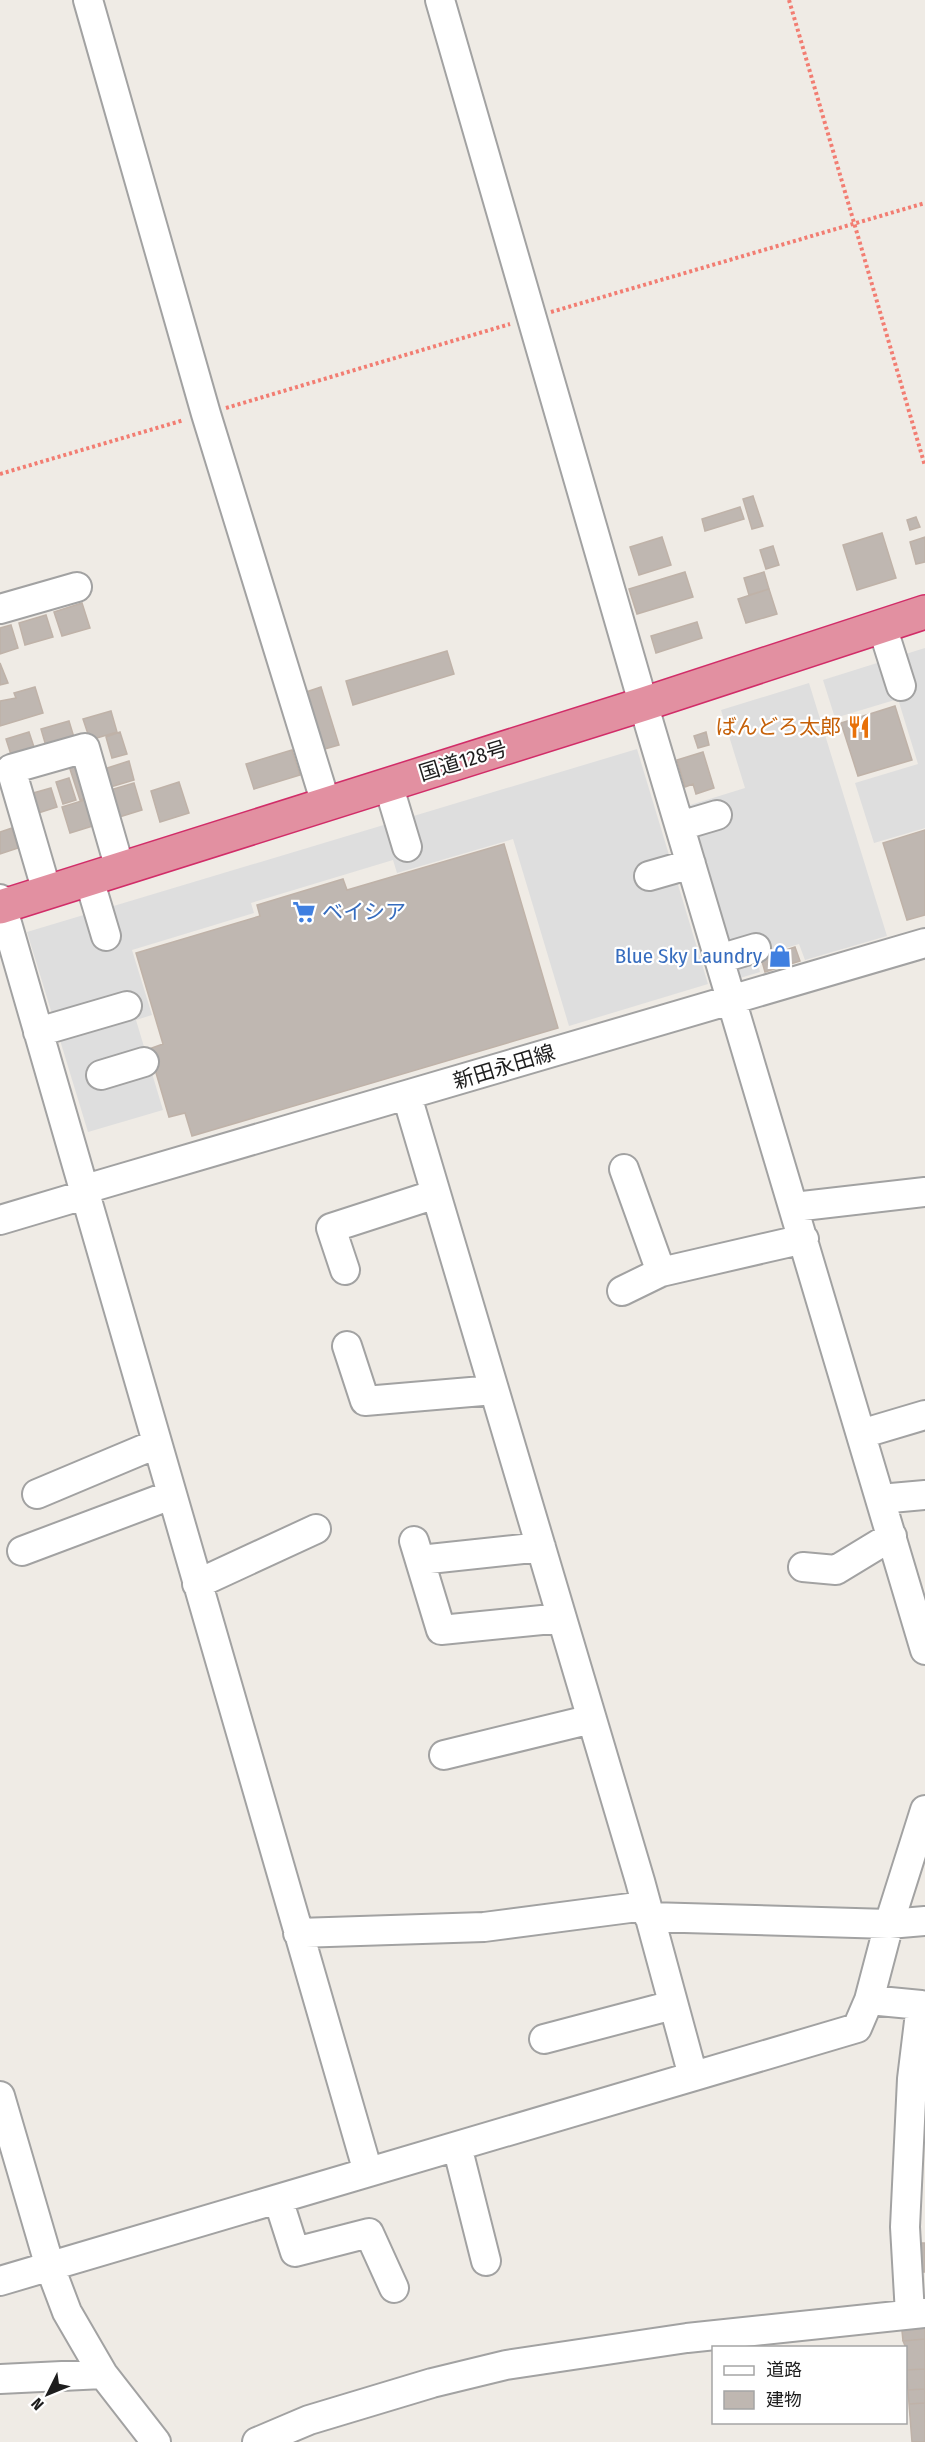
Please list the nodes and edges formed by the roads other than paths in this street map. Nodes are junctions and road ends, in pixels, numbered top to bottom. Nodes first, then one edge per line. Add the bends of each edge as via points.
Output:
1 (88, 0) edge
2 (440, 0) edge
3 (77, 587) dead end
4 (0, 609) edge
5 (925, 612) edge
6 (882, 626) junction
7 (901, 686) dead end
8 (644, 704) junction
9 (388, 784) junction
10 (326, 804) junction
11 (717, 815) dead end
12 (680, 826) junction
13 (407, 848) dead end
14 (691, 864) junction
15 (120, 869) junction
16 (649, 876) dead end
17 (89, 879) junction
18 (47, 892) junction
19 (1, 904) edge
20 (106, 936) dead end
21 (925, 943) edge
22 (756, 948) dead end
23 (719, 959) junction
24 (731, 999) junction
25 (127, 1005) dead end
26 (38, 1032) junction
27 (144, 1062) dead end
28 (101, 1075) dead end
29 (407, 1096) junction
30 (624, 1169) dead end
31 (83, 1192) junction
32 (925, 1192) edge
33 (436, 1194) junction
34 (795, 1207) junction
35 (0, 1220) edge
36 (804, 1239) junction
37 (345, 1270) dead end
38 (661, 1272) junction
39 (622, 1291) dead end
40 (347, 1346) dead end
41 (494, 1390) junction
42 (925, 1415) edge
43 (861, 1434) junction
44 (156, 1444) junction
45 (37, 1494) dead end
46 (171, 1494) junction
47 (925, 1495) edge
48 (880, 1499) junction
49 (316, 1529) dead end
50 (892, 1536) junction
51 (541, 1547) junction
52 (22, 1551) dead end
53 (803, 1567) dead end
54 (197, 1584) junction
55 (562, 1618) junction
56 (925, 1650) edge
57 (592, 1719) junction
58 (444, 1755) dead end
59 (925, 1810) edge
60 (647, 1911) junction
61 (925, 1922) edge
62 (889, 1924) junction
63 (298, 1933) junction
64 (869, 2000) junction
65 (673, 2006) junction
66 (544, 2039) dead end
67 (693, 2076) junction
68 (2, 2109) edge
69 (457, 2146) junction
70 (368, 2172) junction
71 (278, 2199) junction
72 (486, 2261) dead end
73 (50, 2267) junction
74 (0, 2281) edge
75 (394, 2288) dead end
76 (918, 2314) edge
77 (103, 2374) junction
78 (0, 2379) edge
79 (156, 2442) edge
80 (257, 2442) edge

1 - 10 street via 206,414
2 - 8 street
3 - 4 street
5 - 6 highway, 国道128号
6 - 7 street
6 - 8 highway, 国道128号
8 - 9 highway, 国道128号
8 - 12 street
9 - 10 highway, 国道128号
9 - 13 street
10 - 15 highway, 国道128号
11 - 12 street
12 - 14 street
14 - 16 street
14 - 23 street
15 - 17 highway, 国道128号
15 - 18 street via 85,748 12,769
17 - 18 highway, 国道128号
17 - 20 street
18 - 19 highway, 国道128号
19 - 26 street
21 - 24 street, 新田永田線
22 - 23 street
23 - 24 street
24 - 29 street, 新田永田線
24 - 34 street
25 - 26 street
26 - 31 street
27 - 28 street
29 - 31 street, 新田永田線
29 - 33 street
30 - 38 street
31 - 35 street, 新田永田線
31 - 44 street
32 - 34 street
33 - 37 street via 331,1228
33 - 41 street
34 - 36 street
36 - 38 street
36 - 43 street
38 - 39 street
40 - 41 street via 365,1401
41 - 51 street
42 - 43 street
43 - 48 street
44 - 45 street
44 - 46 street
46 - 52 street
46 - 54 street
47 - 48 street
48 - 50 street
49 - 54 street
50 - 53 street via 836,1570
50 - 56 street
51 - 55 street
51 - 55 street via 417,1550 441,1630
54 - 63 street
55 - 57 street
57 - 58 street
57 - 60 street
59 - 62 street
60 - 62 street
60 - 63 street via 484,1927
60 - 65 street
61 - 62 street
62 - 64 street
63 - 70 street
64 - 67 street via 857,2028
64 - 76 street via 921,2005 912,2079 905,2227
65 - 66 street
65 - 67 street
67 - 69 street
68 - 73 street
69 - 70 street
69 - 72 street
70 - 71 street
71 - 73 street
71 - 75 street via 295,2252 369,2233
73 - 74 street
73 - 77 street via 66,2312
76 - 80 street via 687,2338 506,2365 309,2420
77 - 78 street
77 - 79 street

